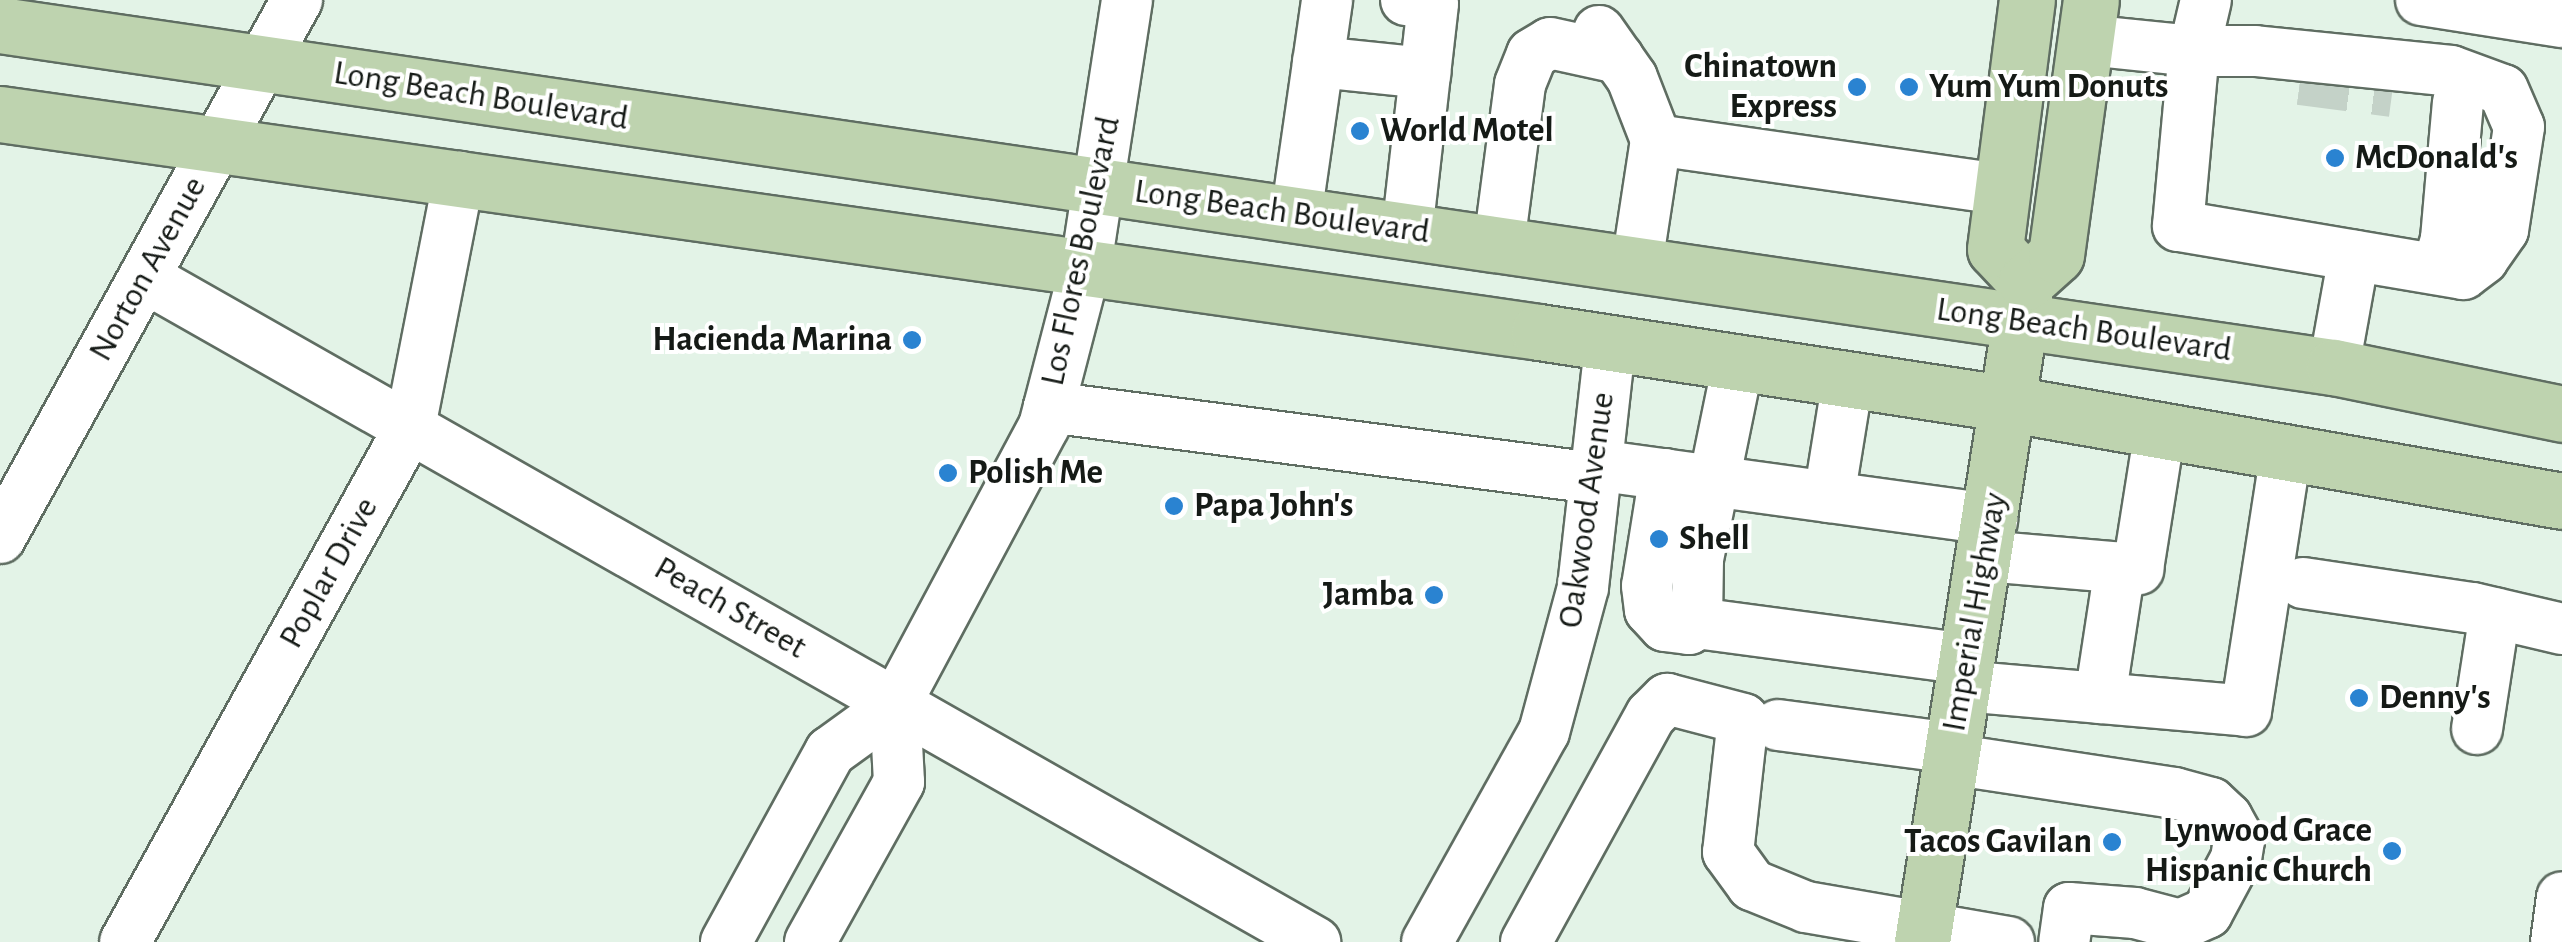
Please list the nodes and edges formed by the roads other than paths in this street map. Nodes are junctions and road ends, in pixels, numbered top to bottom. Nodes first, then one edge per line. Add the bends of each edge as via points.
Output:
1 (297, 0) edge
2 (1127, 0) edge
3 (1327, 0) edge
4 (1406, 0) edge
5 (2027, 0) edge
6 (2206, 0) edge
7 (2442, 3) edge
8 (1523, 20) dead end
9 (2089, 20) edge
10 (2562, 22) edge
11 (0, 25) edge
12 (2254, 50) junction
13 (2194, 51) junction
14 (1618, 58) junction
15 (1318, 62) junction
16 (262, 63) junction
17 (1424, 73) junction
18 (2300, 80) tunnel mouth
19 (2454, 86) junction
20 (2392, 92) tunnel mouth
21 (0, 114) edge
22 (1656, 140) junction
23 (218, 142) junction
24 (460, 177) junction
25 (1098, 185) junction
26 (2002, 189) junction
27 (1296, 216) junction
28 (1407, 232) junction
29 (1499, 244) junction
30 (2442, 254) junction
31 (2354, 256) junction
32 (1637, 264) junction
33 (1086, 265) junction
34 (144, 278) junction
35 (2023, 301) junction
36 (1610, 345) junction
37 (1738, 364) junction
38 (2334, 367) junction
39 (1848, 380) junction
40 (2011, 404) junction
41 (1049, 407) junction
42 (2562, 414) edge
43 (410, 426) junction
44 (2160, 430) junction
45 (2286, 452) junction
46 (1595, 471) junction
47 (1688, 477) junction
48 (1829, 497) junction
49 (2562, 501) edge
50 (7, 510) edge
51 (1988, 538) junction
52 (2120, 568) junction
53 (2303, 582) dead end
54 (2496, 613) junction
55 (2562, 630) edge
56 (1965, 673) junction
57 (2100, 698) junction
58 (895, 705) junction
59 (1778, 725) dead end
60 (2477, 729) dead end
61 (1951, 754) junction
62 (2562, 898) edge
63 (1924, 934) edge
64 (2179, 934) edge
65 (125, 942) edge
66 (726, 942) edge
67 (810, 942) edge
68 (1315, 942) edge
69 (1427, 942) edge
70 (1526, 942) edge
71 (2010, 942) edge
72 (2064, 942) edge
73 (2556, 942) edge

1 - 16 street, Norton Avenue
2 - 25 street, Los Flores Boulevard
3 - 15 street
4 - 17 street via 1433,4
5 - 26 main road
6 - 13 street
7 - 10 street
7 - 19 street
8 - 14 street via 1604,32
9 - 13 street
9 - 35 main road via 2056,256
11 - 16 main road, Long Beach Boulevard
12 - 13 street
12 - 18 street
12 - 19 street
13 - 31 street via 2178,226
14 - 22 street
14 - 29 street via 1550,43 1532,54 1520,84
15 - 17 street
15 - 27 street
16 - 23 street, Norton Avenue
16 - 25 main road, Long Beach Boulevard
17 - 28 street
19 - 20 street
19 - 30 street via 2489,126
19 - 30 street via 2503,90 2519,127 2503,230 2462,274
21 - 23 main road
22 - 26 street
22 - 32 street
23 - 24 main road
23 - 34 street, Norton Avenue
24 - 33 main road
24 - 43 street, Poplar Drive
25 - 27 main road, Long Beach Boulevard
25 - 33 street, Los Flores Boulevard
26 - 35 main road via 1995,249
27 - 28 main road, Long Beach Boulevard
28 - 29 main road, Long Beach Boulevard
29 - 32 main road, Long Beach Boulevard
30 - 31 street
31 - 38 street
32 - 35 main road, Long Beach Boulevard
33 - 36 main road
33 - 41 street, Los Flores Boulevard
34 - 43 street, Peach Street
34 - 50 street, Norton Avenue
35 - 38 main road, Long Beach Boulevard
35 - 40 main road, Imperial Highway
36 - 37 main road
36 - 46 street, Oakwood Avenue
37 - 39 main road
37 - 47 street
38 - 42 main road, Long Beach Boulevard
39 - 40 main road
39 - 48 street
40 - 44 main road
40 - 51 main road, Imperial Highway
41 - 46 street
41 - 58 street, Los Flores Boulevard
43 - 58 street, Peach Street
43 - 65 street, Poplar Drive
44 - 45 main road
44 - 52 street via 2138,570
45 - 49 main road
45 - 57 street via 2246,711
46 - 47 street
46 - 69 street, Oakwood Avenue via 1582,587 1544,732
47 - 48 street
47 - 56 street via 1647,586 1650,610 1665,626 1689,629 1697,622
48 - 51 street
51 - 52 street
51 - 56 main road, Imperial Highway
52 - 57 street
53 - 54 street
54 - 55 street
54 - 60 street
56 - 57 street
56 - 61 main road, Imperial Highway
58 - 66 street, Los Flores Boulevard via 830,752
58 - 67 street via 899,782
58 - 68 street, Peach Street
59 - 61 street
61 - 63 main road, Imperial Highway
61 - 64 street via 2211,802 2239,840 2236,859 2218,900
62 - 73 street
63 - 70 street via 1806,907 1752,885 1728,852 1743,719 1667,699 1651,714
63 - 71 street
64 - 72 street via 2135,913 2069,908

